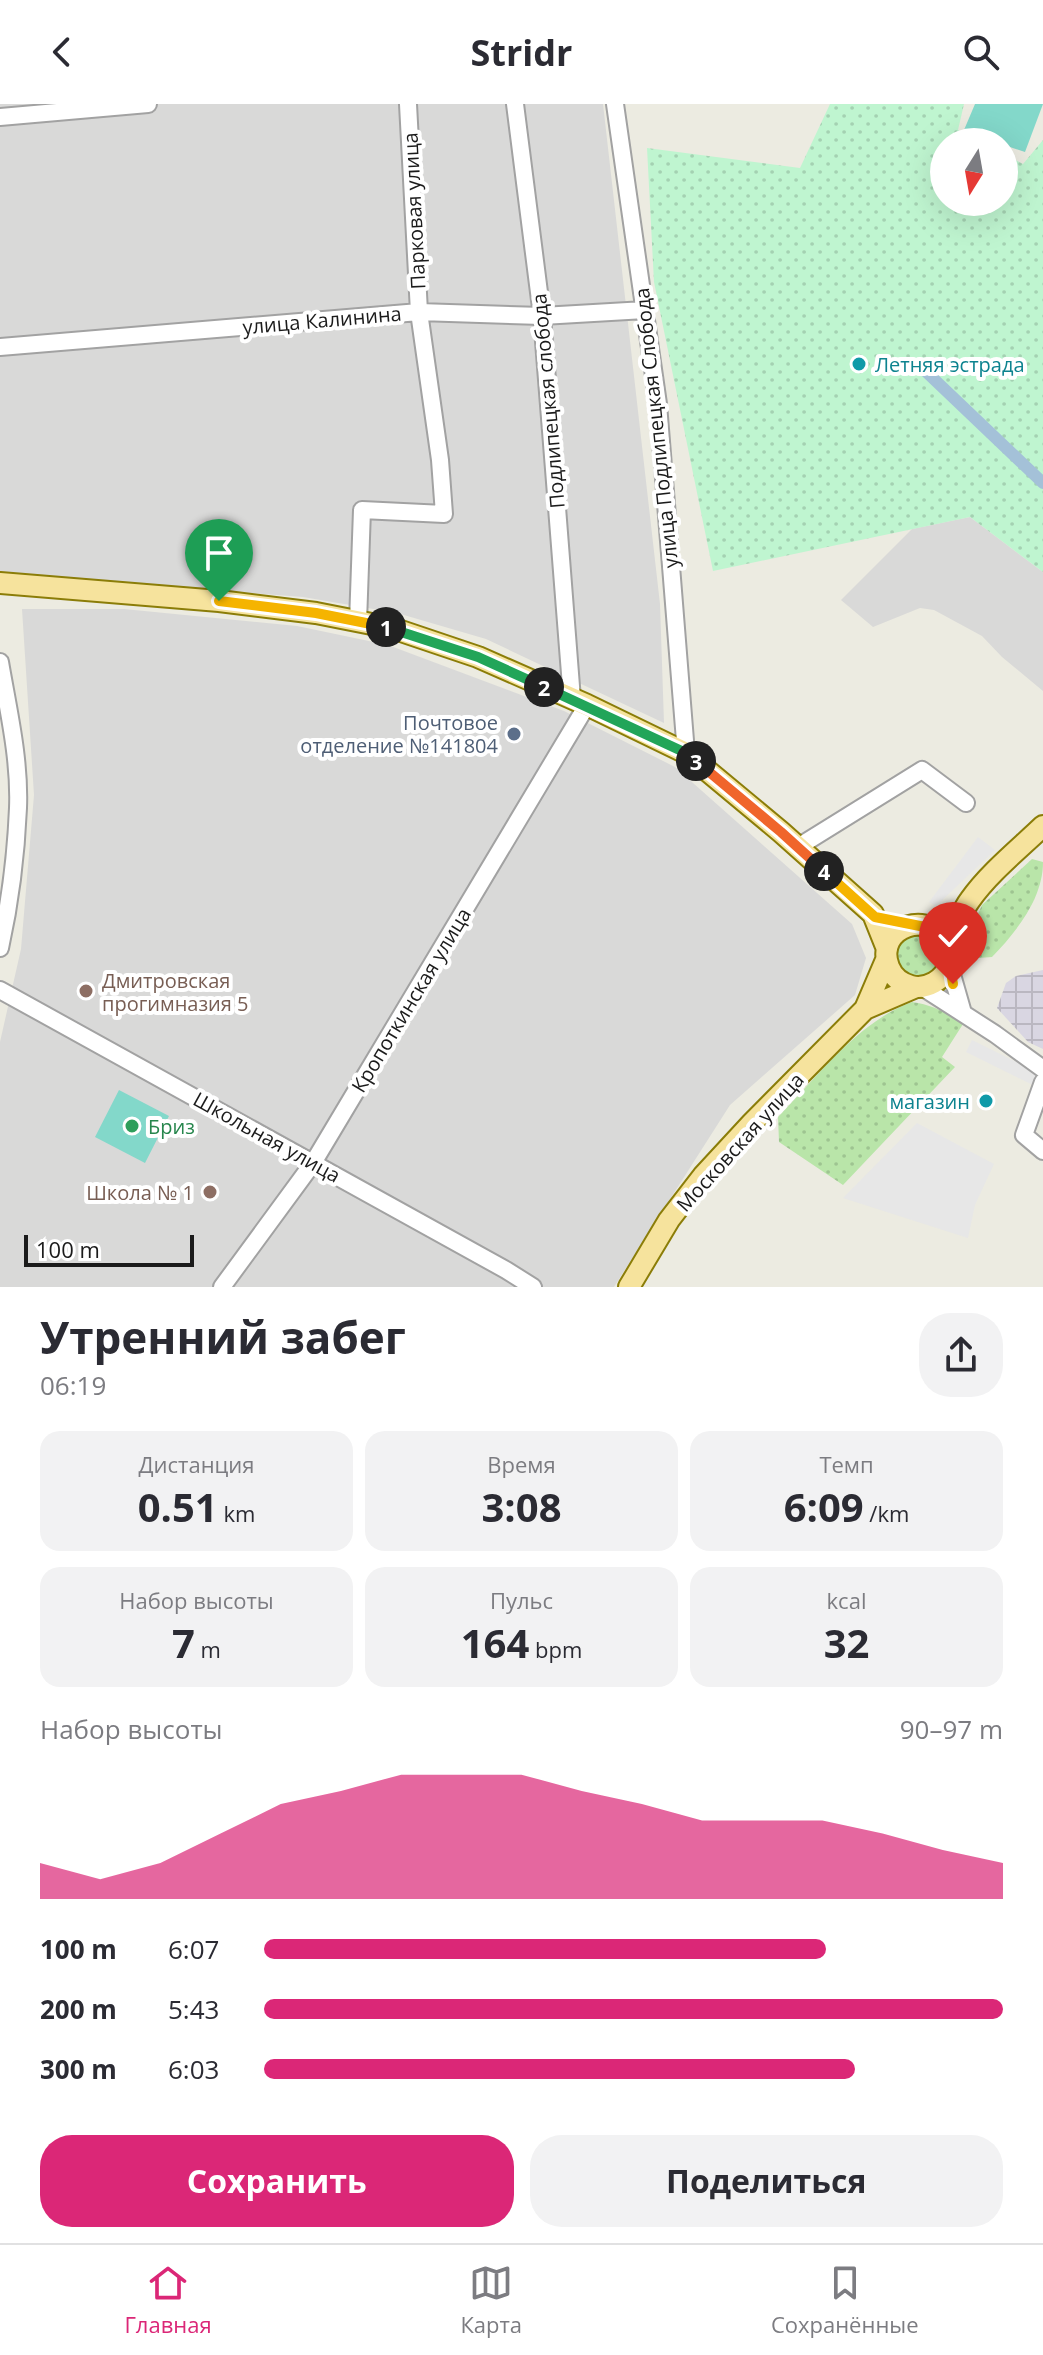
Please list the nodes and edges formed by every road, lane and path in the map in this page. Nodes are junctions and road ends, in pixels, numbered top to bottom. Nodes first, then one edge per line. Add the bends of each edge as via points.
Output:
1 (148, 104) edge
2 (408, 104) edge
3 (515, 104) edge
4 (615, 104) edge
5 (0, 117) edge
6 (645, 310) junction
7 (419, 312) junction
8 (542, 316) junction
9 (0, 347) edge
10 (0, 583) edge
11 (358, 622) junction
12 (0, 662) edge
13 (580, 702) junction
14 (686, 753) junction
15 (966, 803) dead end
16 (1043, 826) edge
17 (798, 847) junction
18 (967, 903) junction
19 (875, 917) junction
20 (919, 925) junction
21 (0, 948) edge
22 (887, 954) junction
23 (949, 956) junction
24 (919, 987) junction
25 (0, 990) edge
26 (865, 1009) junction
27 (964, 1015) junction
28 (1043, 1069) edge
29 (1043, 1082) edge
30 (1043, 1151) edge
31 (313, 1163) junction
32 (222, 1287) edge
33 (533, 1287) edge
34 (629, 1287) edge

1 - 5 street
2 - 7 street, Парковая улица
3 - 8 street, Подлипецкая слобода
4 - 6 street, улица Подлипецкая Слобода
6 - 8 street, улица Калинина
6 - 14 street, улица Подлипецкая Слобода via 658,404
7 - 8 street, улица Калинина
7 - 9 street, улица Калинина
7 - 11 street, Парковая улица via 444,514 362,510
8 - 13 street, Подлипецкая слобода
10 - 11 main road via 219,601
11 - 13 main road via 478,657
12 - 21 street via 18,806
13 - 14 main road
13 - 31 street, Кропоткинская улица
14 - 17 main road
15 - 17 street via 922,770
16 - 18 main road, Московская улица
17 - 19 main road
18 - 20 main road, Московская улица
18 - 23 main road, Московская улица
19 - 20 main road
19 - 22 main road
20 - 22 main road, Московская улица via 895,933
20 - 23 main road via 942,935
22 - 24 main road via 893,976
22 - 26 main road, Московская улица
23 - 24 main road, Московская улица via 939,980
23 - 27 street
24 - 26 main road, Московская улица
24 - 27 street
25 - 31 street, Школьная улица
26 - 34 main road, Московская улица via 703,1176
27 - 28 street
29 - 30 street via 1024,1135
31 - 32 street, Кропоткинская улица
31 - 33 street, Школьная улица

